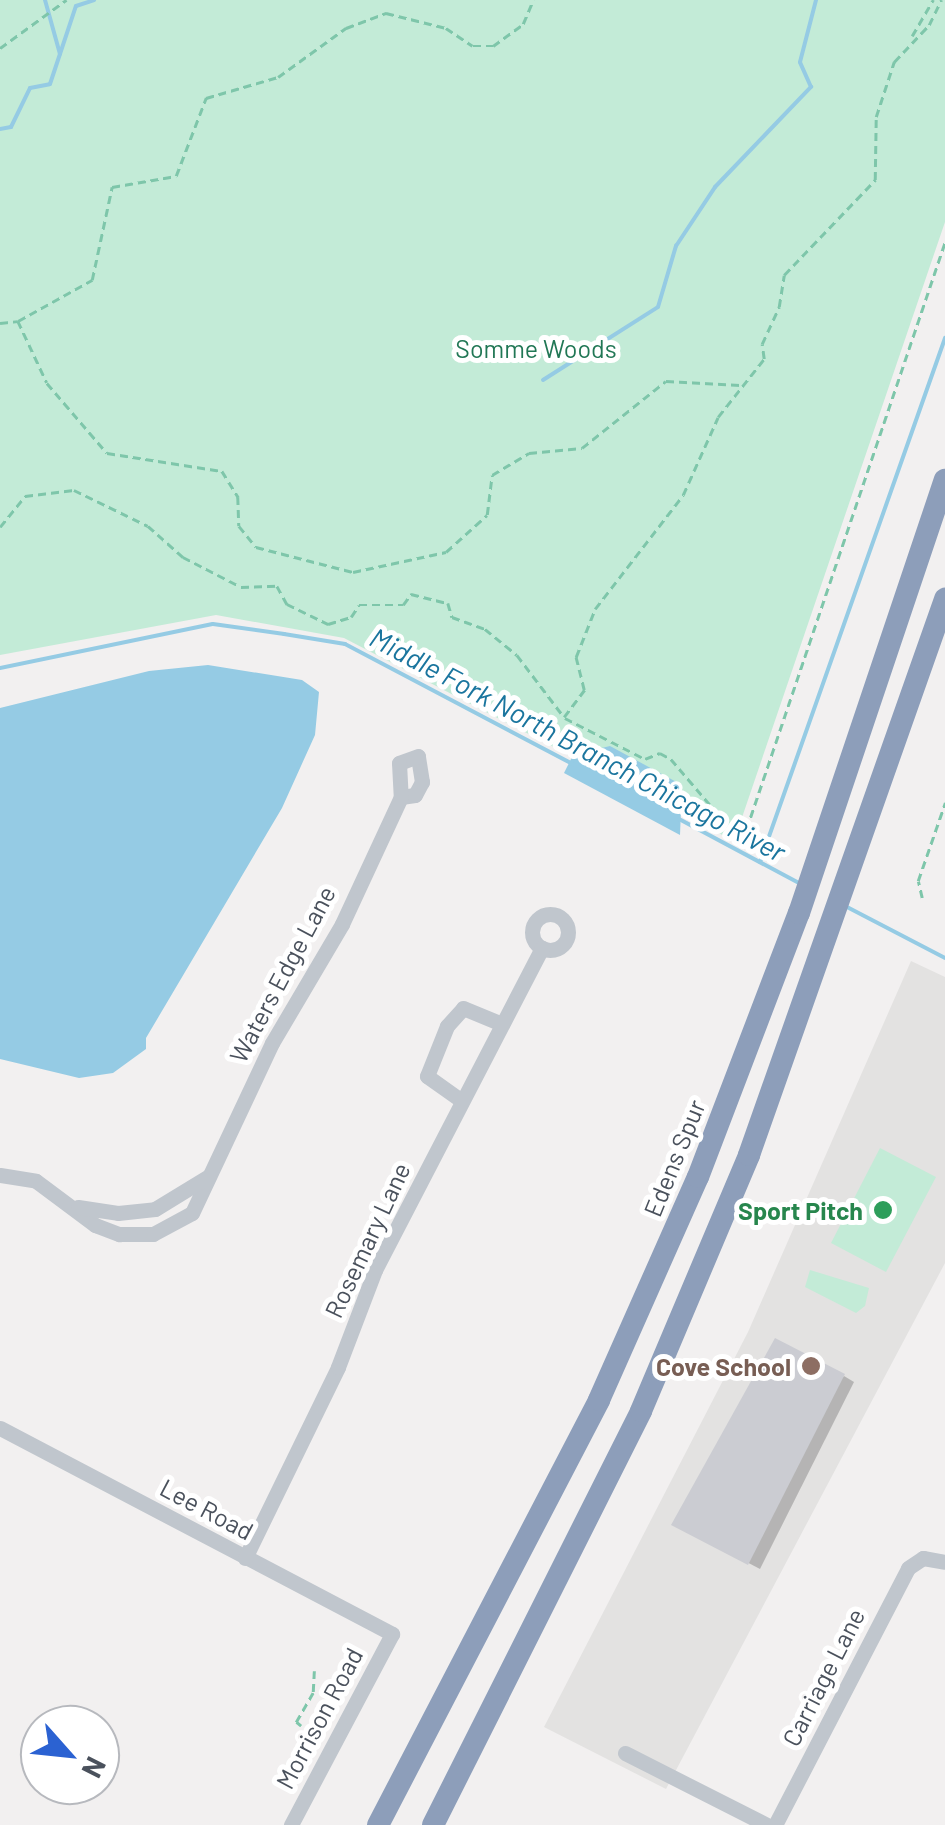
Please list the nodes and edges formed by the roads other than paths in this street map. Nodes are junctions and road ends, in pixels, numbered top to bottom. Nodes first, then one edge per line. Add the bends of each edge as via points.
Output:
1 (945, 480) edge
2 (945, 599) edge
3 (401, 797) dead end
4 (542, 948) dead end
5 (502, 1024) junction
6 (462, 1100) junction
7 (0, 1174) edge
8 (209, 1176) junction
9 (75, 1206) junction
10 (0, 1428) edge
11 (245, 1558) junction
12 (945, 1562) edge
13 (392, 1634) joint
14 (625, 1753) dead end
15 (291, 1825) edge
16 (378, 1825) edge
17 (433, 1825) edge
18 (767, 1825) edge
19 (775, 1825) edge

1 - 16 highway, Edens Spur via 799,912 698,1177 599,1400
2 - 17 highway via 749,1156 640,1411
3 - 8 street, Waters Edge Lane
4 - 5 street, Rosemary Lane
5 - 6 street, Rosemary Lane
5 - 6 street via 464,1008 447,1026 427,1076
6 - 11 street, Rosemary Lane via 375,1270 338,1368
7 - 9 street, Waters Edge Lane via 36,1180
8 - 9 street, Waters Edge Lane via 155,1209 118,1213
8 - 9 street, Waters Edge Lane via 192,1213 153,1234 104,1230
10 - 11 street, Lee Road
11 - 13 street, Lee Road
12 - 19 street, Carriage Lane via 923,1558 896,1588
13 - 15 street, Morrison Road
14 - 18 street

